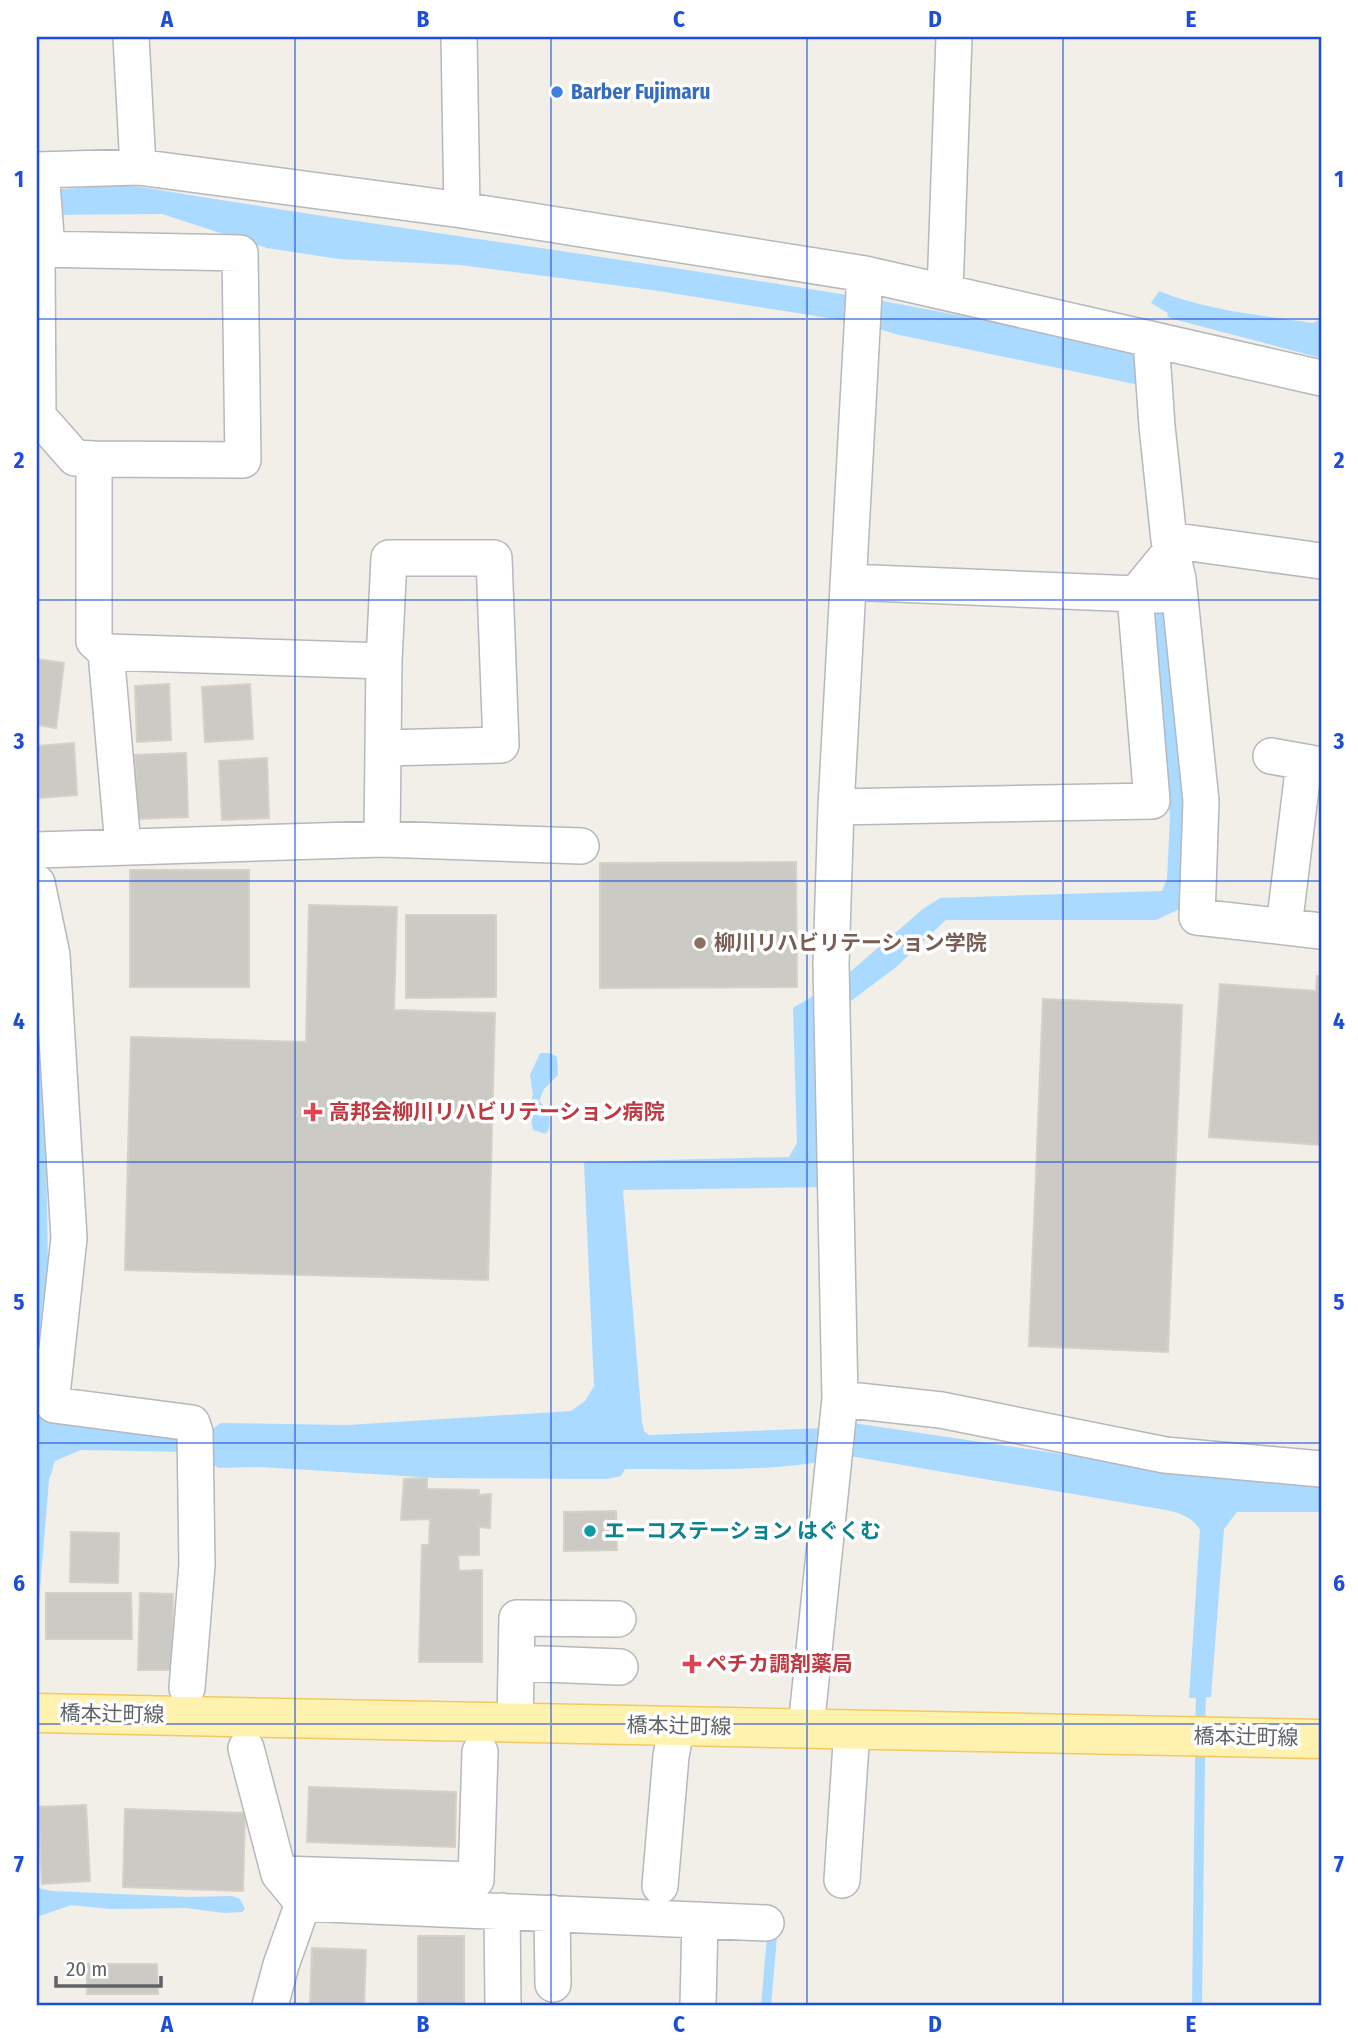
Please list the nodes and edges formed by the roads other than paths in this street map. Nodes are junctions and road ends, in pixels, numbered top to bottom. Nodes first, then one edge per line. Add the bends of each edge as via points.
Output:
1 (131, 37) edge
2 (458, 37) edge
3 (954, 37) edge
4 (138, 167) junction
5 (462, 210) junction
6 (41, 214) edge
7 (865, 274) junction
8 (945, 292) junction
9 (1151, 339) junction
10 (1321, 378) edge
11 (94, 459) junction
12 (1170, 546) junction
13 (1321, 561) edge
14 (848, 582) junction
15 (1135, 595) junction
16 (1180, 596) junction
17 (106, 652) junction
18 (384, 661) junction
19 (384, 748) junction
20 (1299, 761) edge
21 (836, 807) junction
22 (382, 839) junction
23 (123, 846) junction
24 (581, 846) dead end
25 (37, 850) edge
26 (37, 883) edge
27 (1284, 927) junction
28 (1321, 931) edge
29 (839, 1409) junction
30 (1321, 1469) edge
31 (618, 1619) dead end
32 (517, 1663) junction
33 (620, 1667) dead end
34 (187, 1688) dead end
35 (37, 1713) edge
36 (515, 1723) junction
37 (677, 1726) junction
38 (806, 1728) junction
39 (852, 1729) junction
40 (1321, 1739) edge
41 (246, 1748) dead end
42 (480, 1752) dead end
43 (279, 1874) junction
44 (842, 1880) dead end
45 (660, 1886) dead end
46 (303, 1903) junction
47 (502, 1912) junction
48 (552, 1913) junction
49 (699, 1920) junction
50 (766, 1923) dead end
51 (553, 1984) dead end
52 (270, 2006) edge
53 (503, 2006) edge
54 (698, 2006) edge

1 - 4 street
2 - 5 street
3 - 8 street
4 - 5 street
4 - 6 street
5 - 7 street
6 - 11 street via 38,416 75,458
6 - 11 street via 240,253 243,460
7 - 8 street
7 - 14 street
8 - 9 street
9 - 10 street
9 - 12 street
11 - 17 street via 94,641
12 - 13 street
12 - 15 street
12 - 16 street
14 - 15 street
14 - 21 street
15 - 16 street
15 - 21 street via 1152,801
16 - 27 street via 1201,801 1198,917
17 - 18 street
17 - 23 street
18 - 19 street
18 - 19 street via 389,558 495,558 502,745
19 - 22 street
20 - 27 street
21 - 29 street via 831,964
22 - 23 street
22 - 24 street
23 - 25 street
26 - 34 street via 52,955 69,1238 52,1395 54,1405 192,1423 197,1565
27 - 28 street
29 - 30 street via 941,1410 1165,1455
29 - 38 street
31 - 32 street via 517,1618
32 - 33 street
32 - 36 street
35 - 36 main road, 橋本辻町線
36 - 37 main road, 橋本辻町線
37 - 38 main road, 橋本辻町線
37 - 45 street
38 - 39 main road, 橋本辻町線
39 - 40 main road, 橋本辻町線
39 - 44 street
41 - 43 street
42 - 43 street via 476,1880
43 - 46 street
46 - 47 street
46 - 52 street
47 - 48 street
47 - 53 street
48 - 49 street
48 - 51 street
49 - 50 street
49 - 54 street

